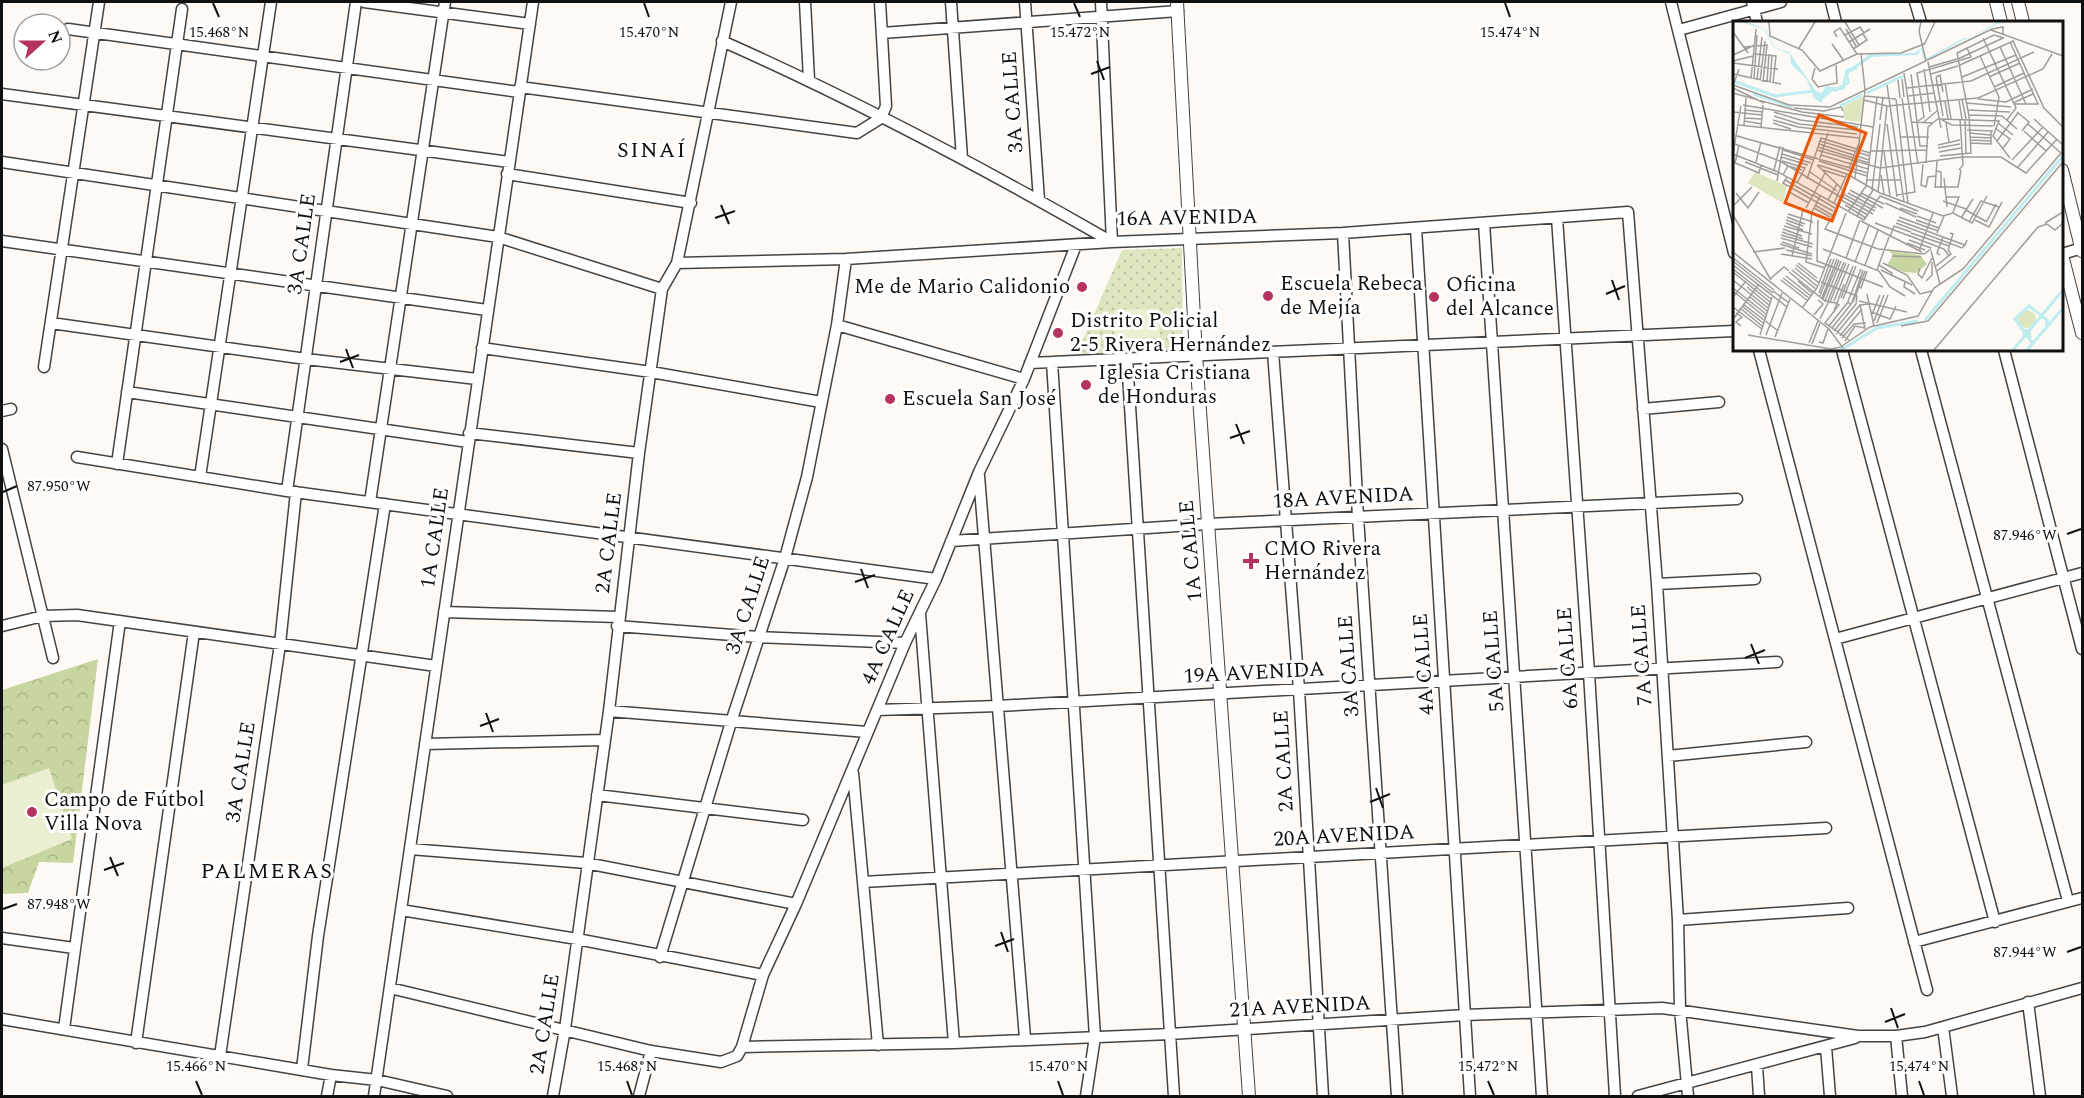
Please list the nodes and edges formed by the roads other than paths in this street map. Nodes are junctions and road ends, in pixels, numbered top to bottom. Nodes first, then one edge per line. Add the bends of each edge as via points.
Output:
1 (99, 2) edge
2 (271, 2) edge
3 (356, 2) edge
4 (364, 2) edge
5 (533, 2) edge
6 (731, 2) edge
7 (804, 2) edge
8 (880, 2) edge
9 (951, 2) edge
10 (1025, 2) edge
11 (1101, 2) edge
12 (1671, 2) edge
13 (1781, 2) edge
14 (1830, 2) edge
15 (1915, 2) edge
16 (1996, 2) edge
17 (2018, 2) edge
18 (1753, 5) edge
19 (1178, 6) edge
20 (444, 7) edge
21 (182, 9) dead end
22 (1102, 16) junction
23 (1026, 21) junction
24 (1757, 21) edge
25 (1836, 21) edge
26 (1921, 21) edge
27 (2001, 21) edge
28 (2023, 21) edge
29 (530, 24) junction
30 (953, 26) junction
31 (72, 30) edge
32 (1679, 30) junction
33 (95, 33) junction
34 (882, 33) junction
35 (722, 41) junction
36 (177, 44) junction
37 (263, 56) junction
38 (346, 68) junction
39 (433, 80) junction
40 (809, 80) junction
41 (520, 90) junction
42 (2, 94) edge
43 (84, 105) junction
44 (708, 113) junction
45 (166, 116) junction
46 (881, 118) junction
47 (252, 128) junction
48 (337, 139) junction
49 (423, 150) junction
50 (962, 158) junction
51 (2, 162) edge
52 (509, 162) junction
53 (74, 173) junction
54 (507, 174) junction
55 (2063, 178) edge
56 (157, 186) junction
57 (242, 199) junction
58 (1039, 200) junction
59 (691, 203) junction
60 (327, 211) junction
61 (1628, 212) joint
62 (1557, 218) junction
63 (1484, 223) junction
64 (412, 224) junction
65 (1416, 228) junction
66 (1343, 233) junction
67 (498, 237) junction
68 (1189, 240) junction
69 (2, 241) edge
70 (1112, 242) junction
71 (1076, 245) junction
72 (62, 249) junction
73 (1733, 249) edge
74 (2082, 249) edge
75 (2063, 254) edge
76 (846, 259) junction
77 (146, 261) junction
78 (2063, 262) edge
79 (677, 263) junction
80 (230, 273) junction
81 (316, 286) junction
82 (662, 289) junction
83 (400, 298) junction
84 (488, 310) junction
85 (51, 323) junction
86 (837, 325) junction
87 (1733, 330) edge
88 (2082, 333) edge
89 (135, 334) junction
90 (1638, 335) junction
91 (1564, 338) junction
92 (1492, 342) junction
93 (1423, 345) junction
94 (219, 346) junction
95 (482, 348) junction
96 (1349, 348) junction
97 (1759, 351) edge
98 (1842, 351) edge
99 (1921, 351) edge
100 (2004, 351) edge
101 (1273, 352) junction
102 (1196, 356) junction
103 (306, 359) junction
104 (1127, 359) junction
105 (1052, 362) junction
106 (1030, 363) junction
107 (44, 367) dead end
108 (390, 368) junction
109 (651, 372) junction
110 (477, 379) junction
111 (1024, 379) junction
112 (127, 392) junction
113 (821, 402) junction
114 (1719, 402) dead end
115 (210, 404) junction
116 (1643, 410) junction
117 (297, 417) junction
118 (381, 429) junction
119 (469, 437) junction
120 (2, 449) edge
121 (639, 453) junction
122 (78, 458) dead end
123 (117, 464) junction
124 (979, 472) junction
125 (200, 477) junction
126 (291, 492) junction
127 (1737, 500) dead end
128 (370, 502) junction
129 (1651, 503) junction
130 (385, 504) junction
131 (1576, 507) junction
132 (1503, 510) junction
133 (1434, 513) junction
134 (457, 514) junction
135 (1358, 517) junction
136 (1285, 520) junction
137 (1208, 524) junction
138 (1136, 529) junction
139 (1063, 534) junction
140 (629, 537) junction
141 (984, 539) junction
142 (951, 541) junction
143 (785, 558) junction
144 (2082, 573) edge
145 (2063, 578) junction
146 (936, 579) junction
147 (1755, 579) dead end
148 (1657, 584) junction
149 (1987, 597) junction
150 (444, 612) junction
151 (920, 614) junction
152 (43, 616) junction
153 (1913, 617) junction
154 (120, 621) junction
155 (618, 622) junction
156 (2, 626) edge
157 (194, 632) junction
158 (758, 637) junction
159 (1835, 639) junction
160 (906, 643) junction
161 (280, 644) junction
162 (2082, 649) edge
163 (361, 656) junction
164 (52, 658) dead end
165 (1777, 662) dead end
166 (436, 666) junction
167 (1662, 669) junction
168 (1589, 673) junction
169 (1515, 677) junction
170 (1444, 681) junction
171 (1370, 685) junction
172 (1299, 690) junction
173 (1222, 694) junction
174 (1148, 698) junction
175 (1073, 702) junction
176 (998, 706) junction
177 (928, 708) junction
178 (877, 710) junction
179 (609, 711) junction
180 (731, 722) junction
181 (867, 732) junction
182 (604, 740) junction
183 (1806, 742) dead end
184 (425, 744) junction
185 (1668, 756) junction
186 (852, 770) junction
187 (597, 795) junction
188 (706, 808) junction
189 (803, 820) dead end
190 (1827, 828) dead end
191 (1673, 837) junction
192 (1600, 842) junction
193 (1526, 846) junction
194 (410, 849) junction
195 (1455, 849) junction
196 (1380, 854) junction
197 (1309, 857) junction
198 (1232, 862) junction
199 (586, 863) junction
200 (1159, 866) junction
201 (1085, 870) junction
202 (1011, 874) junction
203 (941, 878) junction
204 (863, 882) junction
205 (682, 884) junction
206 (2082, 898) edge
207 (2068, 901) junction
208 (796, 904) junction
209 (1848, 908) dead end
210 (401, 910) junction
211 (1678, 920) junction
212 (1995, 922) junction
213 (2, 938) edge
214 (577, 939) junction
215 (1914, 942) junction
216 (74, 948) junction
217 (660, 957) junction
218 (763, 975) junction
219 (390, 988) junction
220 (2082, 988) edge
221 (1926, 990) dead end
222 (2028, 1002) junction
223 (1610, 1009) junction
224 (1680, 1009) junction
225 (1537, 1011) junction
226 (1465, 1015) junction
227 (2, 1019) edge
228 (1392, 1021) junction
229 (1318, 1025) junction
230 (1943, 1027) junction
231 (64, 1029) junction
232 (565, 1029) junction
233 (1245, 1029) junction
234 (1170, 1034) junction
235 (1858, 1036) junction
236 (1896, 1036) junction
237 (1095, 1037) junction
238 (1025, 1038) junction
239 (136, 1042) junction
240 (954, 1043) junction
241 (878, 1045) junction
242 (742, 1047) junction
243 (1826, 1047) junction
244 (651, 1051) junction
245 (220, 1056) junction
246 (1756, 1066) junction
247 (302, 1069) junction
248 (331, 1075) junction
249 (377, 1080) junction
250 (1687, 1084) junction
251 (327, 1096) edge
252 (374, 1096) edge
253 (447, 1096) edge
254 (553, 1096) edge
255 (639, 1096) edge
256 (1086, 1096) edge
257 (1174, 1096) edge
258 (1249, 1096) edge
259 (1323, 1096) edge
260 (1397, 1096) edge
261 (1470, 1096) edge
262 (1542, 1096) edge
263 (1615, 1096) edge
264 (1638, 1096) edge
265 (1688, 1096) edge
266 (1759, 1096) edge
267 (1830, 1096) edge
268 (1902, 1096) edge
269 (1952, 1096) edge
270 (2040, 1096) edge

1 - 33 street
2 - 37 street
3 - 38 street, 3A CALLE
4 - 20 street
5 - 29 street, 1A CALLE
6 - 35 street, 2A CALLE
7 - 40 street
8 - 34 street
9 - 30 street
10 - 23 street, 3A CALLE
11 - 22 street
12 - 32 street
13 - 18 street
14 - 25 street
15 - 26 street
16 - 27 street
17 - 28 street
18 - 24 street
18 - 32 street
19 - 22 street
19 - 68 street, 1A CALLE
20 - 29 street
20 - 39 street
21 - 36 street
22 - 23 street
22 - 70 street
23 - 30 street
23 - 58 street, 3A CALLE
29 - 41 street, 1A CALLE
30 - 34 street
30 - 50 street
31 - 33 street
32 - 73 street
33 - 36 street
33 - 43 street
34 - 46 street via 886,106
35 - 40 street, 16A AVENIDA
35 - 44 street, 2A CALLE
36 - 37 street
36 - 45 street
37 - 38 street
37 - 47 street
38 - 39 street
38 - 48 street, 3A CALLE
39 - 41 street
39 - 49 street
40 - 46 street, 16A AVENIDA
41 - 44 street
41 - 52 street, 1A CALLE
42 - 43 street
43 - 45 street
43 - 53 street
44 - 46 street via 857,133
44 - 59 street, 2A CALLE
45 - 47 street
45 - 56 street
46 - 50 street, 16A AVENIDA
47 - 48 street
47 - 57 street
48 - 49 street
48 - 60 street, 3A CALLE
49 - 52 street
49 - 64 street
50 - 58 street, 16A AVENIDA
51 - 53 street
52 - 54 street, 1A CALLE
53 - 56 street
53 - 72 street
54 - 59 street
54 - 67 street, 1A CALLE
55 - 74 street
56 - 57 street
56 - 77 street
57 - 60 street
57 - 80 street
58 - 70 street, 16A AVENIDA
59 - 79 street, 2A CALLE
60 - 64 street
60 - 81 street, 3A CALLE
61 - 62 street, 16A AVENIDA
61 - 90 street, 7A CALLE
62 - 63 street, 16A AVENIDA
62 - 91 street, 6A CALLE
63 - 65 street, 16A AVENIDA
63 - 92 street, 5A CALLE
64 - 67 street
64 - 83 street
65 - 66 street, 16A AVENIDA
65 - 93 street, 4A CALLE
66 - 68 street, 16A AVENIDA
66 - 96 street, 3A CALLE
67 - 82 street
67 - 84 street, 1A CALLE
68 - 70 street, 16A AVENIDA
68 - 102 street, 1A CALLE
69 - 72 street
70 - 71 street
71 - 76 street
71 - 106 street, 4A CALLE
72 - 77 street
72 - 85 street
74 - 75 street
76 - 79 street
76 - 86 street, 3A CALLE
77 - 80 street
77 - 89 street
78 - 88 street
79 - 82 street, 2A CALLE
80 - 81 street
80 - 94 street
81 - 83 street
81 - 103 street, 3A CALLE
82 - 109 street, 2A CALLE
83 - 84 street
83 - 108 street
84 - 95 street, 1A CALLE
85 - 89 street
85 - 107 street
86 - 111 street
86 - 113 street, 3A CALLE
87 - 90 street
89 - 94 street
89 - 112 street
90 - 91 street
90 - 116 street, 7A CALLE
91 - 92 street
91 - 131 street, 6A CALLE
92 - 93 street
92 - 132 street, 5A CALLE
93 - 96 street
93 - 133 street, 4A CALLE
94 - 103 street
94 - 115 street
95 - 109 street
95 - 110 street, 1A CALLE
96 - 101 street
96 - 135 street, 3A CALLE
97 - 159 street
98 - 153 street
99 - 149 street
100 - 145 street
101 - 102 street
101 - 136 street, 2A CALLE
102 - 104 street
102 - 137 street, 1A CALLE
103 - 108 street
103 - 117 street, 3A CALLE
104 - 105 street
104 - 138 street
105 - 106 street
105 - 139 street
106 - 111 street, 4A CALLE
108 - 110 street
108 - 118 street
109 - 113 street
109 - 121 street, 2A CALLE
110 - 119 street, 1A CALLE
111 - 124 street, 4A CALLE
112 - 115 street
112 - 123 street
113 - 143 street, 3A CALLE via 807,477
114 - 116 street
115 - 117 street
115 - 125 street
116 - 129 street, 7A CALLE
117 - 118 street
117 - 126 street, 3A CALLE
118 - 119 street
118 - 128 street
119 - 121 street
119 - 134 street, 1A CALLE
120 - 152 street
121 - 140 street, 2A CALLE
122 - 123 street
123 - 125 street
124 - 141 street
124 - 142 street, 4A CALLE
125 - 126 street
126 - 128 street
126 - 161 street, 3A CALLE
127 - 129 street, 18A AVENIDA
128 - 130 street
129 - 131 street, 18A AVENIDA
129 - 148 street, 7A CALLE
130 - 134 street
130 - 163 street
131 - 132 street, 18A AVENIDA
131 - 168 street, 6A CALLE
132 - 133 street, 18A AVENIDA
132 - 169 street, 5A CALLE
133 - 135 street, 18A AVENIDA
133 - 170 street, 4A CALLE
134 - 140 street
134 - 150 street, 1A CALLE
135 - 136 street, 18A AVENIDA
135 - 171 street, 3A CALLE
136 - 137 street, 18A AVENIDA
136 - 172 street, 2A CALLE
137 - 138 street, 18A AVENIDA
137 - 173 street, 1A CALLE
138 - 139 street, 18A AVENIDA
138 - 174 street
139 - 141 street, 18A AVENIDA
139 - 175 street
140 - 143 street
140 - 155 street, 2A CALLE
141 - 142 street, 18A AVENIDA
141 - 176 street
142 - 146 street, 4A CALLE
143 - 146 street
143 - 158 street, 3A CALLE
144 - 145 street
145 - 149 street
145 - 162 street
146 - 151 street, 4A CALLE
147 - 148 street
148 - 167 street, 7A CALLE
149 - 153 street
149 - 207 street
150 - 155 street
150 - 166 street, 1A CALLE
151 - 160 street, 4A CALLE
151 - 177 street
152 - 154 street via 77,615
152 - 156 street
152 - 164 street
153 - 159 street
153 - 212 street
154 - 157 street
154 - 216 street
155 - 158 street
155 - 179 street, 2A CALLE
157 - 161 street
157 - 239 street
158 - 160 street
158 - 180 street, 3A CALLE
159 - 215 street
160 - 178 street, 4A CALLE
161 - 163 street
161 - 245 street, 3A CALLE
163 - 166 street
163 - 247 street
165 - 167 street, 19A AVENIDA
166 - 184 street, 1A CALLE
167 - 168 street, 19A AVENIDA
167 - 185 street, 7A CALLE
168 - 169 street, 19A AVENIDA
168 - 192 street, 6A CALLE
169 - 170 street, 19A AVENIDA
169 - 193 street, 5A CALLE
170 - 171 street, 19A AVENIDA
170 - 195 street, 4A CALLE
171 - 172 street, 19A AVENIDA
171 - 196 street, 3A CALLE
172 - 173 street, 19A AVENIDA
172 - 197 street, 2A CALLE
173 - 174 street, 19A AVENIDA
173 - 198 street, 1A CALLE
174 - 175 street, 19A AVENIDA
174 - 200 street
175 - 176 street, 19A AVENIDA
175 - 201 street
176 - 177 street, 19A AVENIDA
176 - 202 street
177 - 178 street, 19A AVENIDA
177 - 203 street
178 - 181 street, 4A CALLE
179 - 180 street
179 - 182 street, 2A CALLE
180 - 181 street
180 - 188 street, 3A CALLE
181 - 186 street, 4A CALLE
182 - 184 street
182 - 187 street, 2A CALLE
183 - 185 street
184 - 194 street, 1A CALLE
185 - 191 street, 7A CALLE
186 - 204 street
186 - 208 street, 4A CALLE
187 - 188 street
187 - 199 street, 2A CALLE
188 - 189 street
188 - 205 street, 3A CALLE
190 - 191 street, 20A AVENIDA
191 - 192 street, 20A AVENIDA
191 - 211 street, 7A CALLE
192 - 193 street, 20A AVENIDA
192 - 223 street, 6A CALLE
193 - 195 street, 20A AVENIDA
193 - 225 street, 5A CALLE
194 - 199 street
194 - 210 street, 1A CALLE
195 - 196 street, 20A AVENIDA
195 - 226 street, 4A CALLE
196 - 197 street, 20A AVENIDA
196 - 228 street, 3A CALLE
197 - 198 street, 20A AVENIDA
197 - 229 street, 2A CALLE
198 - 200 street, 20A AVENIDA
198 - 233 street, 1A CALLE
199 - 205 street
199 - 214 street, 2A CALLE
200 - 201 street, 20A AVENIDA
200 - 234 street
201 - 202 street, 20A AVENIDA
201 - 237 street
202 - 203 street, 20A AVENIDA
202 - 238 street
203 - 204 street, 20A AVENIDA
203 - 240 street
204 - 241 street
205 - 208 street
205 - 217 street, 3A CALLE
206 - 207 street
207 - 212 street
208 - 218 street, 4A CALLE
209 - 211 street
210 - 214 street
210 - 219 street, 1A CALLE
211 - 224 street, 7A CALLE
212 - 215 street
213 - 216 street
214 - 217 street
214 - 232 street, 2A CALLE
215 - 221 street
216 - 231 street
217 - 218 street
218 - 242 street, 4A CALLE
219 - 232 street
219 - 249 street, 1A CALLE
220 - 222 street
222 - 230 street
222 - 270 street
223 - 224 street, 21A AVENIDA
223 - 225 street, 21A AVENIDA
223 - 263 street, 6A CALLE
224 - 235 street, 21A AVENIDA
224 - 250 street, 7A CALLE
225 - 226 street, 21A AVENIDA
225 - 262 street, 5A CALLE
226 - 228 street, 21A AVENIDA
226 - 261 street, 4A CALLE
227 - 231 street
228 - 229 street, 21A AVENIDA
228 - 260 street, 3A CALLE
229 - 233 street, 21A AVENIDA
229 - 259 street, 2A CALLE
230 - 236 street
230 - 269 street
231 - 239 street
232 - 244 street
232 - 254 street, 2A CALLE
233 - 234 street, 21A AVENIDA
233 - 258 street, 1A CALLE
234 - 237 street, 21A AVENIDA
234 - 257 street
235 - 236 street
235 - 243 street
236 - 268 street
237 - 238 street, 21A AVENIDA
237 - 256 street
238 - 240 street, 21A AVENIDA
239 - 245 street
240 - 241 street, 21A AVENIDA
241 - 242 street, 21A AVENIDA
242 - 244 street via 737,1056 721,1062
243 - 246 street
243 - 267 street
244 - 255 street
245 - 247 street
246 - 250 street
246 - 266 street
247 - 248 street
248 - 249 street
248 - 251 street
249 - 252 street, 1A CALLE
249 - 253 street
250 - 264 street
250 - 265 street, 7A CALLE

